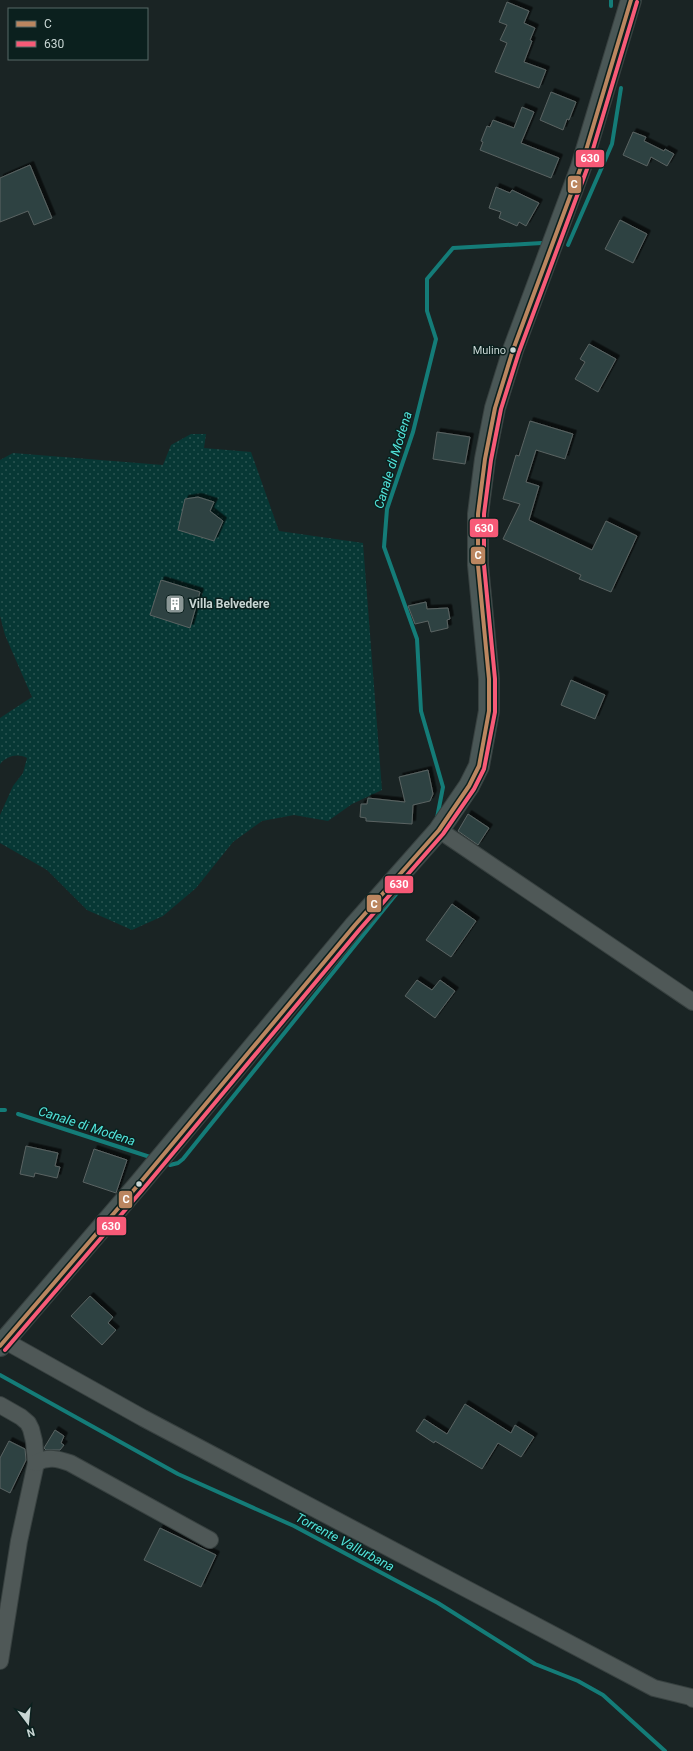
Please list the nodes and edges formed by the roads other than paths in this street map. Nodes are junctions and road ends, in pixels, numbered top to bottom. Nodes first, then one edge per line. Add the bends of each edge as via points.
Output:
1 (631, 0) edge
2 (439, 830) junction
3 (693, 1002) edge
4 (1, 1342) edge
5 (0, 1405) edge
6 (36, 1463) junction
7 (210, 1540) dead end
8 (0, 1661) edge
9 (693, 1699) edge

1 - 2 main road via 582,167 515,342 495,408 478,514 478,564 489,679 489,711 479,766 469,786
2 - 3 street
2 - 4 main road via 354,926 139,1184
4 - 9 street via 654,1688
5 - 6 street via 28,1423 34,1441
6 - 7 street via 50,1458 70,1463
6 - 8 street via 19,1540

